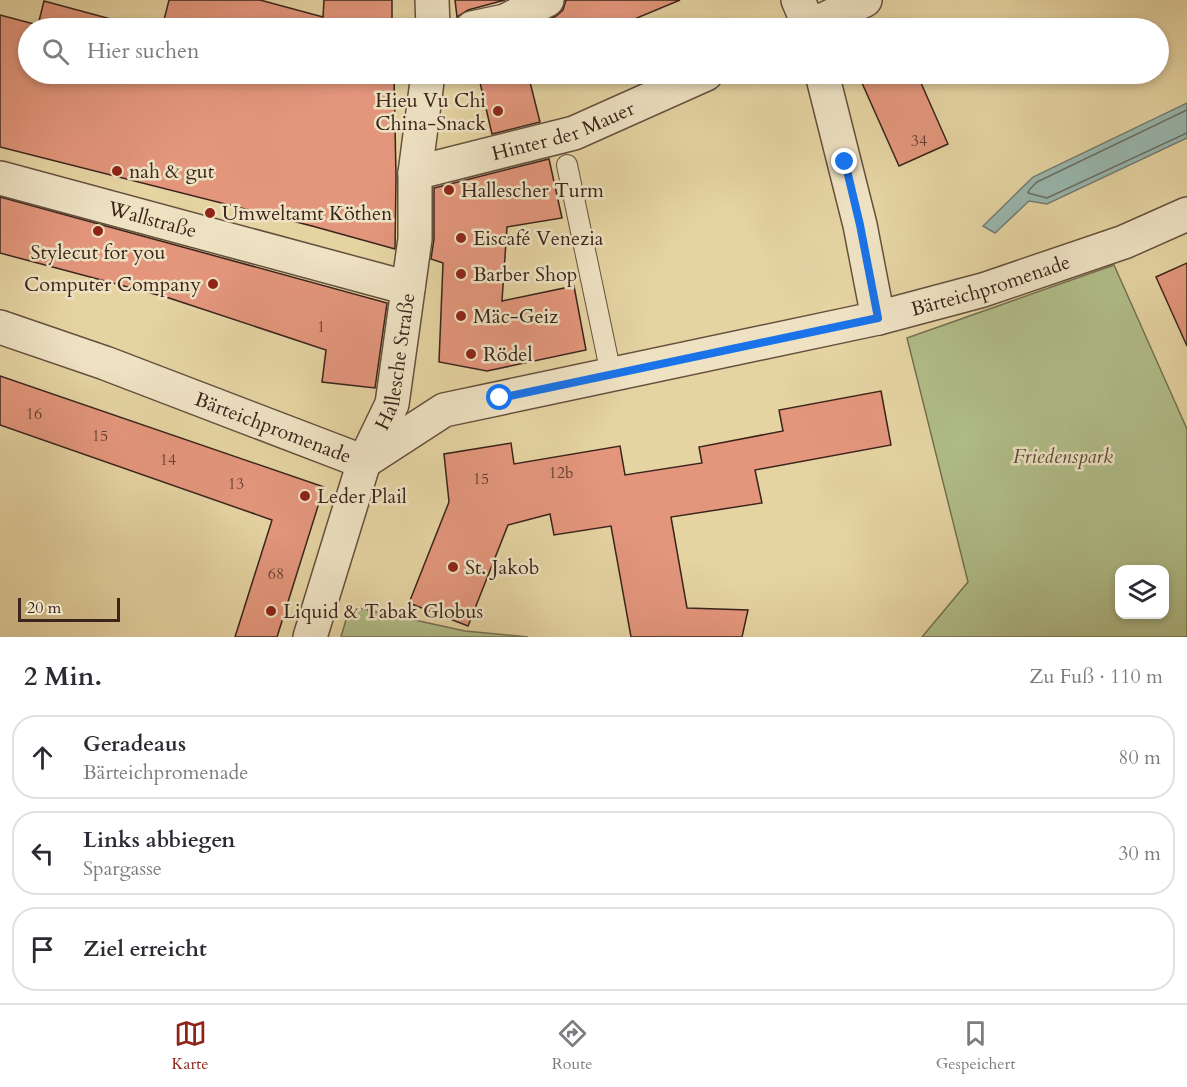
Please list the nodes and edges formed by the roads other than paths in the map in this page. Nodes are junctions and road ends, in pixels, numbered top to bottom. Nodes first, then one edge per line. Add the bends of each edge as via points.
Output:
1 (432, 0) edge
2 (547, 0) edge
3 (865, 0) edge
4 (433, 18) edge
5 (511, 18) edge
6 (814, 18) edge
7 (427, 84) edge
8 (684, 84) edge
9 (825, 84) edge
10 (567, 165) dead end
11 (415, 172) junction
12 (0, 178) edge
13 (1187, 214) edge
14 (408, 288) junction
15 (878, 318) junction
16 (0, 327) edge
17 (611, 374) junction
18 (364, 462) junction
19 (310, 637) edge

1 - 4 street
2 - 5 street
3 - 6 street
7 - 11 street, Hallesche Straße
8 - 11 street, Hinter der Mauer via 574,133
9 - 15 street via 860,225
10 - 17 lane
11 - 14 street, Hallesche Straße via 414,239
12 - 14 street, Wallstraße
13 - 15 street, Bärteichpromenade via 1124,242 983,290
14 - 18 street, Hallesche Straße via 392,404
15 - 17 street, Bärteichpromenade
16 - 18 street, Bärteichpromenade
17 - 18 street, Bärteichpromenade via 444,410
18 - 19 street, Hallesche Straße

